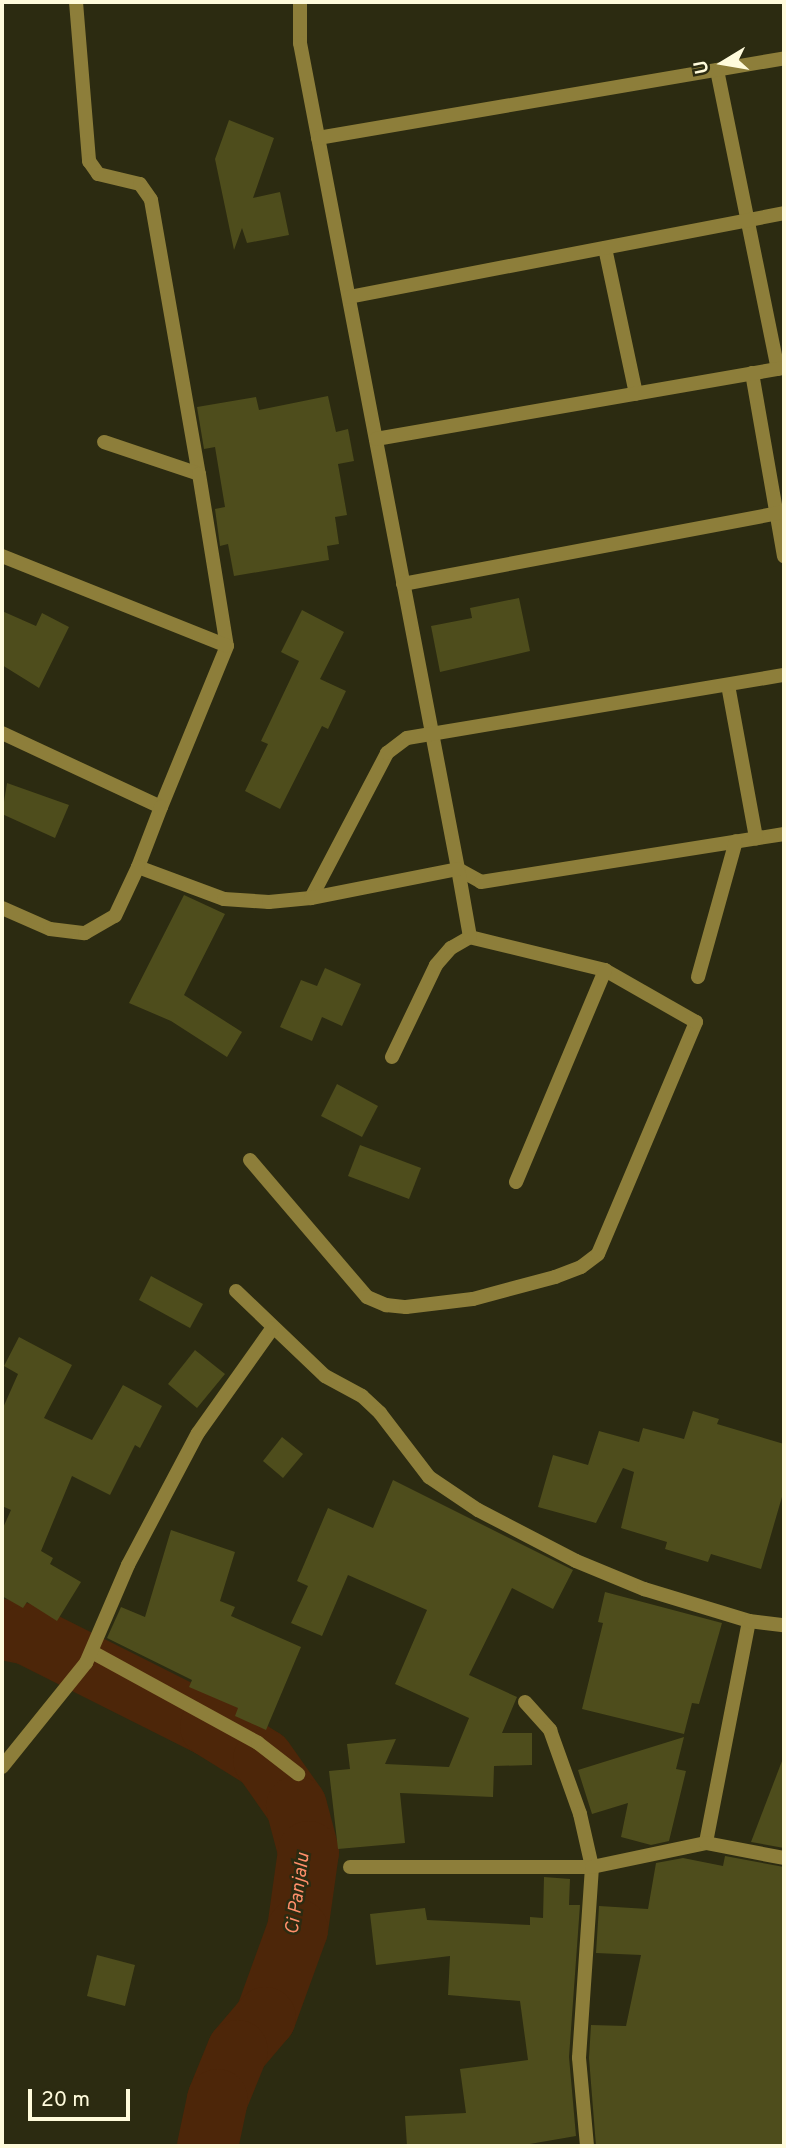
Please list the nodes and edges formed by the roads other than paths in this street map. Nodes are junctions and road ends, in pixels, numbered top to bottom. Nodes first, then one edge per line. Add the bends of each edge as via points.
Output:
1 (76, 2) edge
2 (300, 2) edge
3 (784, 58) edge
4 (717, 70) junction
5 (318, 138) junction
6 (784, 213) edge
7 (748, 220) junction
8 (605, 248) junction
9 (349, 297) junction
10 (781, 368) edge
11 (752, 373) junction
12 (636, 394) junction
13 (376, 439) junction
14 (104, 442) dead end
15 (199, 474) junction
16 (780, 513) edge
17 (2, 556) edge
18 (784, 556) edge
19 (403, 584) junction
20 (227, 646) junction
21 (784, 674) edge
22 (728, 685) junction
23 (2, 733) edge
24 (432, 733) junction
25 (161, 807) junction
26 (784, 834) edge
27 (756, 838) junction
28 (736, 841) junction
29 (138, 867) junction
30 (458, 869) junction
31 (311, 898) junction
32 (2, 908) edge
33 (470, 937) junction
34 (605, 970) junction
35 (698, 977) dead end
36 (392, 1057) dead end
37 (250, 1160) dead end
38 (516, 1182) dead end
39 (236, 1292) dead end
40 (272, 1329) junction
41 (749, 1621) junction
42 (784, 1625) edge
43 (89, 1657) junction
44 (525, 1702) dead end
45 (2, 1767) edge
46 (298, 1774) dead end
47 (706, 1843) junction
48 (784, 1858) edge
49 (350, 1867) dead end
50 (592, 1867) junction
51 (587, 2146) edge

1 - 15 street via 89,161 99,174 140,184 152,200
2 - 5 street via 300,43
3 - 4 street
4 - 5 street
4 - 7 street
5 - 9 street
6 - 7 street
7 - 8 street
7 - 10 street
8 - 9 street
8 - 12 street
9 - 13 street
10 - 11 street
11 - 12 street
11 - 16 street
12 - 13 street
13 - 19 street
14 - 15 street
15 - 20 street
16 - 18 street
16 - 19 street
17 - 20 street
19 - 24 street
20 - 25 street
21 - 22 street
22 - 24 street
22 - 27 street
23 - 25 street
24 - 30 street
24 - 31 street via 408,738 387,753
25 - 29 street
26 - 27 street
27 - 28 street
28 - 30 street via 481,882
28 - 35 street
29 - 31 street via 239,902
29 - 32 street via 115,916 85,933 50,929
30 - 31 street
30 - 33 street
33 - 34 street
33 - 36 street via 436,965
34 - 37 street via 696,1022 598,1254 581,1267 473,1299 386,1305 367,1297
34 - 38 street
39 - 40 street
40 - 41 street via 325,1376 362,1396 429,1477 478,1510 576,1562
40 - 43 street via 198,1433 128,1565
41 - 42 street
41 - 47 street
43 - 45 street
43 - 46 street via 258,1743
44 - 50 street via 550,1730 580,1814
47 - 48 street
47 - 50 street
49 - 50 street
50 - 51 street via 579,2059

